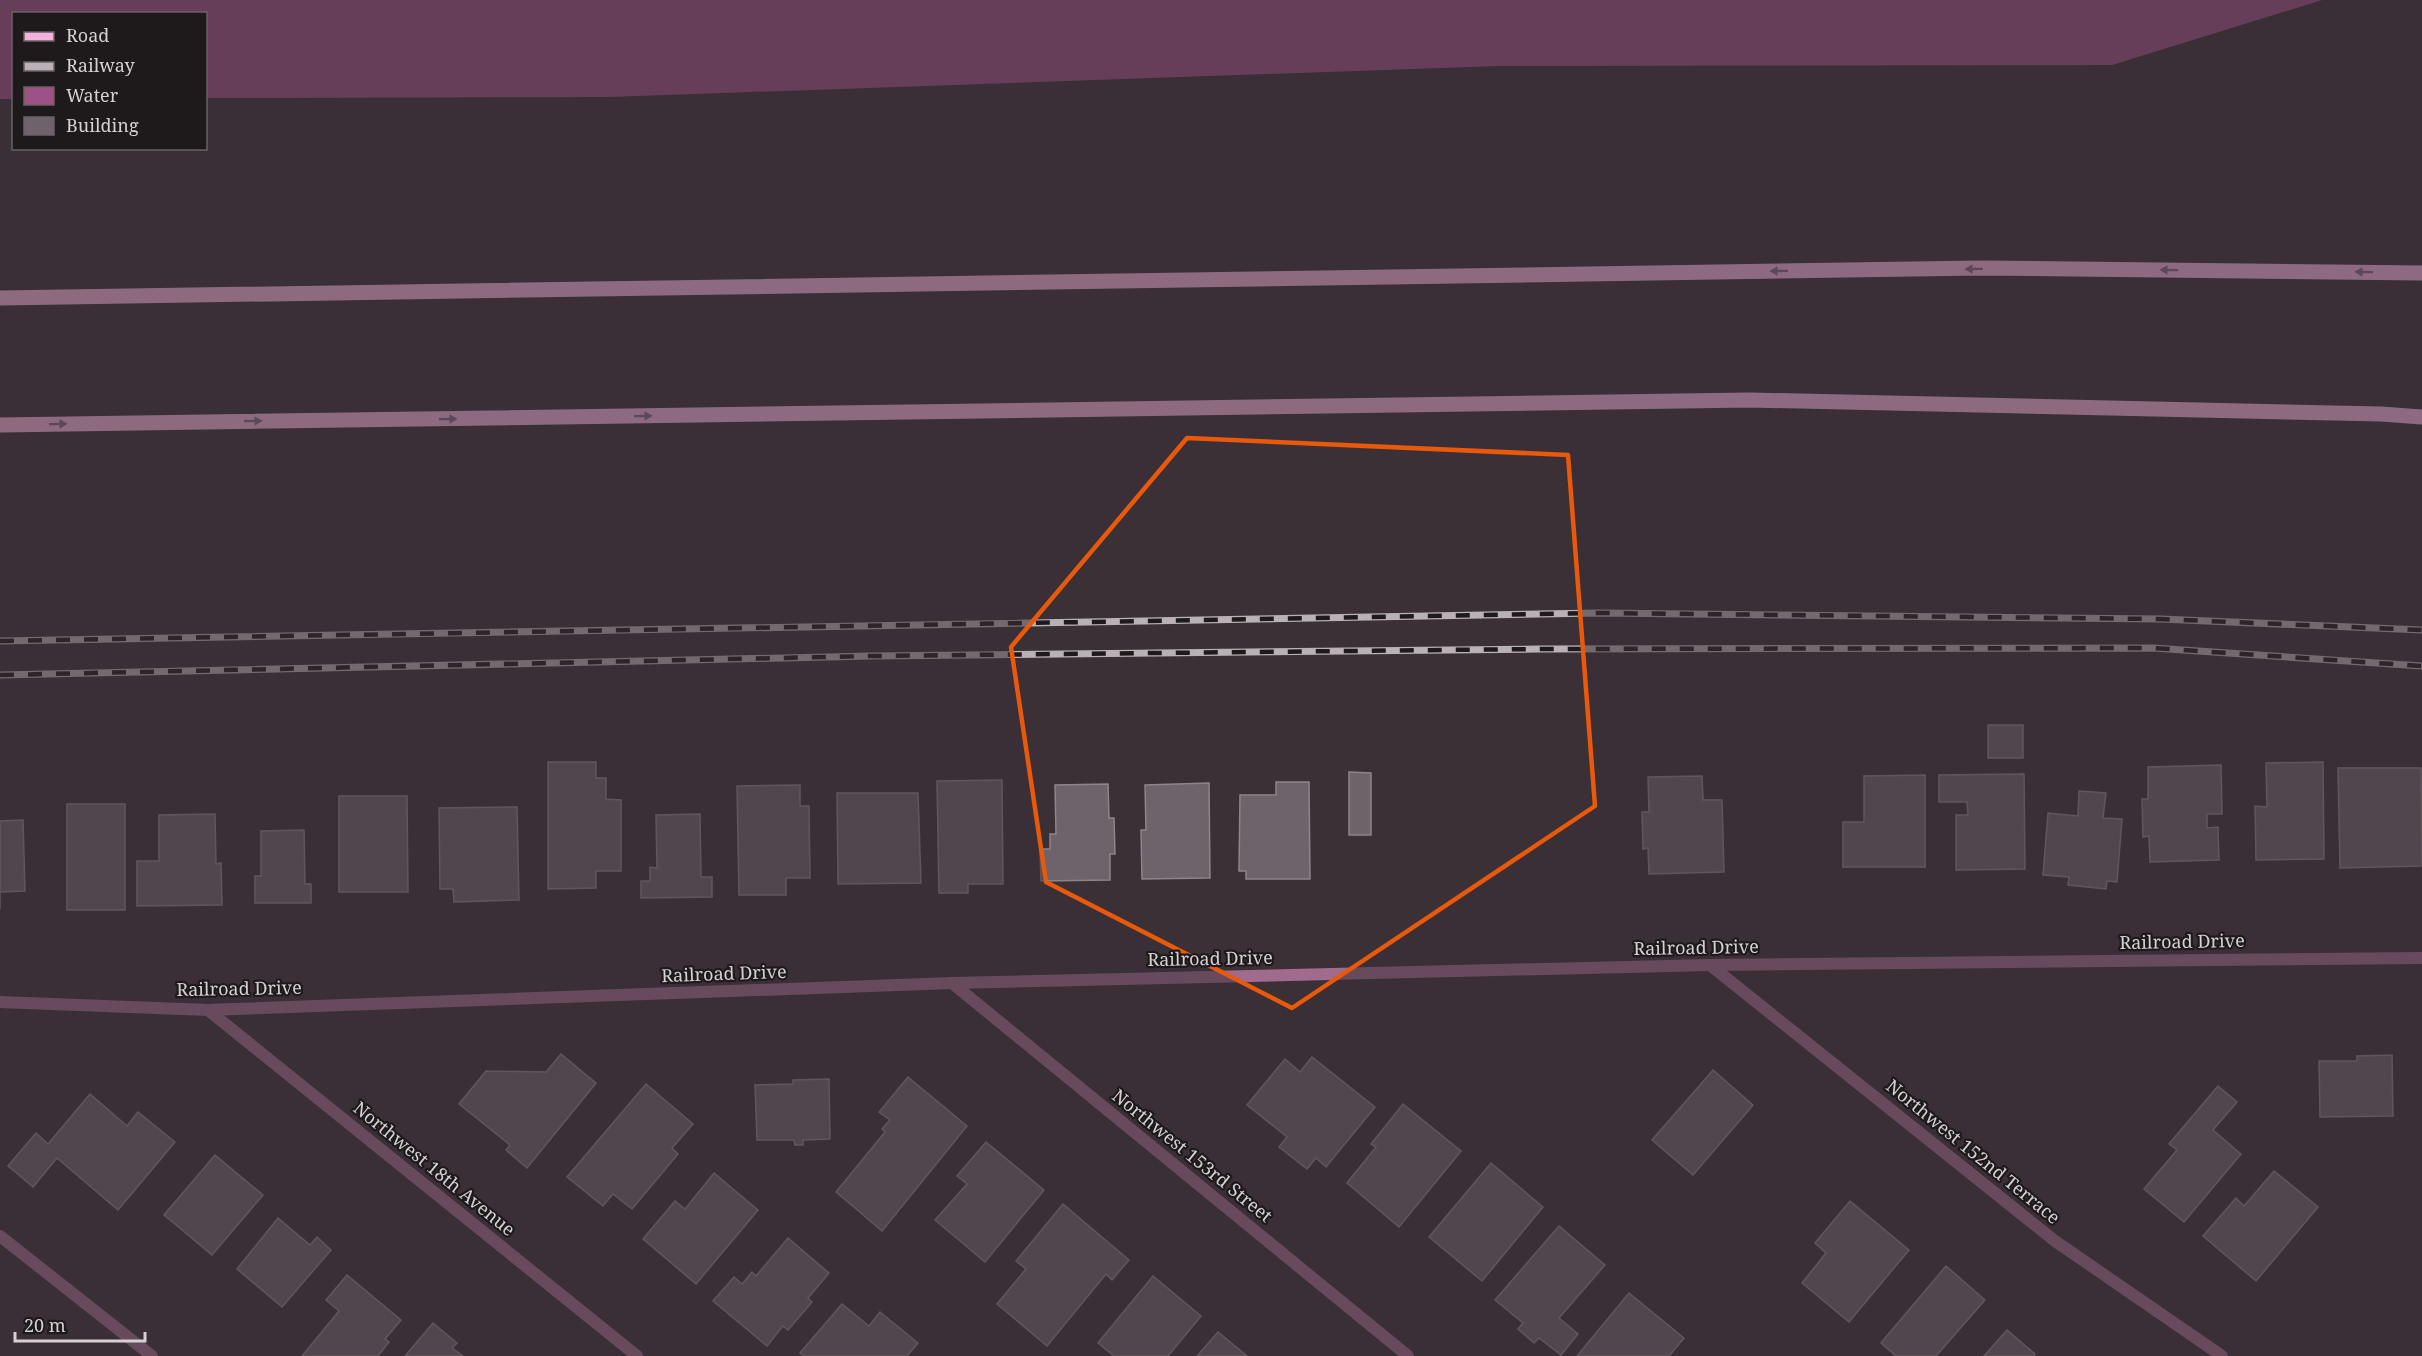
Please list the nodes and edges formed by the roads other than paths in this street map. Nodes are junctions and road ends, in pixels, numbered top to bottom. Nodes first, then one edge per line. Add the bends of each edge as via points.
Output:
1 (2422, 273) edge
2 (0, 298) edge
3 (2422, 417) edge
4 (0, 425) edge
5 (2422, 958) edge
6 (1710, 965) junction
7 (952, 984) junction
8 (0, 1002) edge
9 (208, 1010) junction
10 (0, 1236) edge
11 (152, 1356) edge
12 (637, 1356) edge
13 (1408, 1356) edge
14 (2222, 1356) edge

1 -> 2 main road via 1980,268
4 -> 3 main road via 1750,400
5 - 6 street, Railroad Drive
6 - 7 street, Railroad Drive
6 - 14 street, Northwest 152nd Terrace via 2055,1241
7 - 9 street, Railroad Drive
7 - 13 street, Northwest 153rd Street
8 - 9 street, Railroad Drive
9 - 12 street, Northwest 18th Avenue
10 - 11 street

